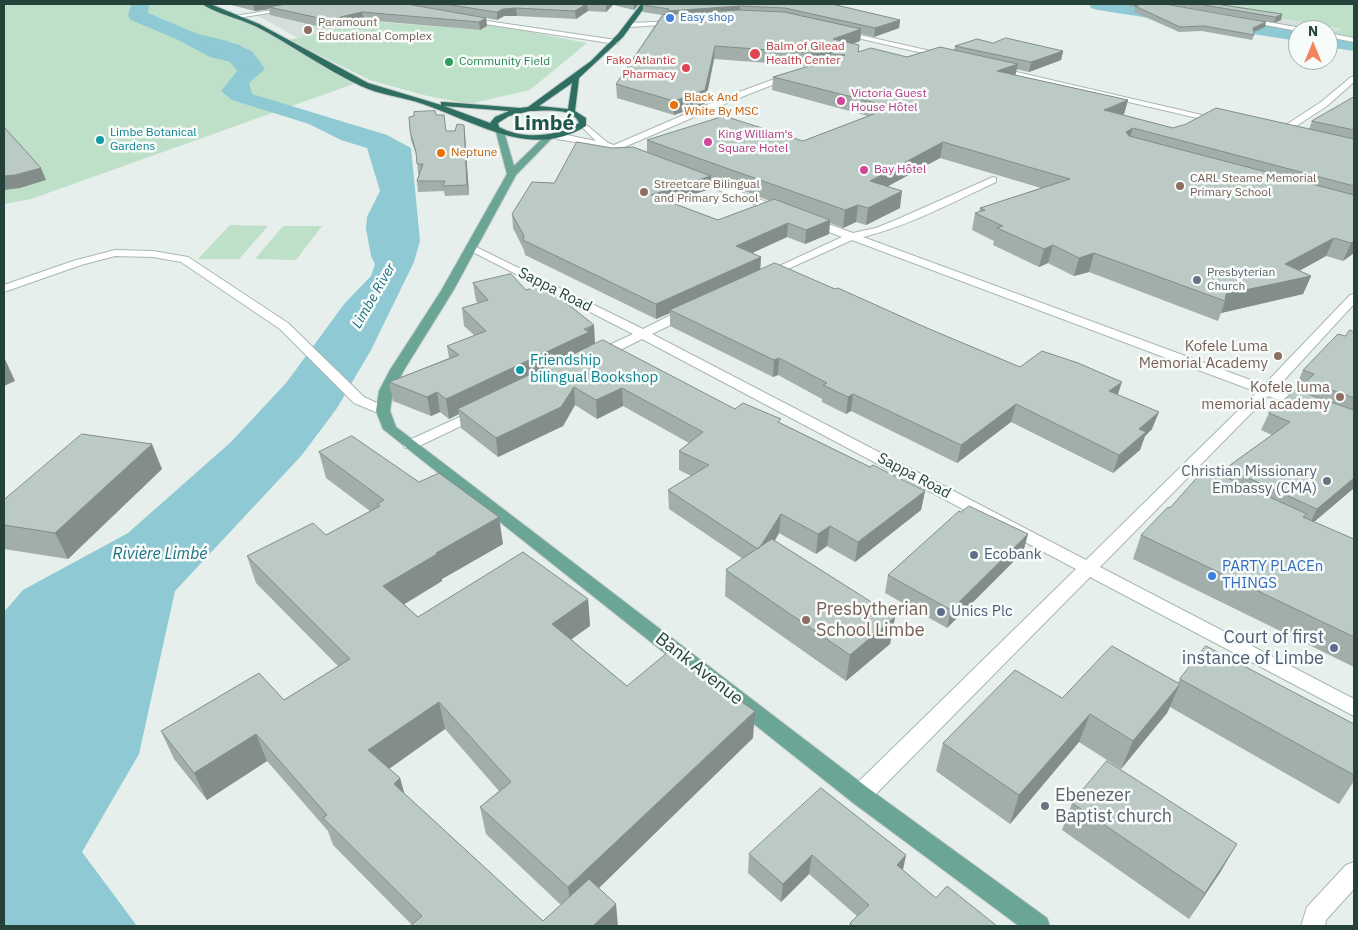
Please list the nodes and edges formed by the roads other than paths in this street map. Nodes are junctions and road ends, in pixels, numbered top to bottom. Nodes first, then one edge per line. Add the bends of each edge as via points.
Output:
1 (205, 4) edge
2 (320, 4) edge
3 (644, 4) edge
4 (238, 16) junction
5 (460, 18) edge
6 (1235, 18) edge
7 (685, 22) edge
8 (630, 25) junction
9 (1288, 28) edge
10 (835, 31) edge
11 (1338, 37) edge
12 (1354, 40) edge
13 (616, 42) junction
14 (954, 58) edge
15 (992, 68) edge
16 (796, 75) edge
17 (576, 79) junction
18 (1354, 79) edge
19 (425, 102) junction
20 (527, 109) junction
21 (571, 112) junction
22 (1230, 123) edge
23 (583, 124) junction
24 (497, 130) junction
25 (1268, 132) edge
26 (1278, 134) junction
27 (553, 136) junction
28 (1287, 136) edge
29 (610, 146) junction
30 (642, 158) edge
31 (678, 172) edge
32 (512, 174) junction
33 (993, 180) dead end
34 (850, 237) junction
35 (472, 249) junction
36 (753, 282) edge
37 (4, 289) edge
38 (1354, 297) edge
39 (699, 306) edge
40 (641, 333) junction
41 (585, 361) edge
42 (1265, 391) junction
43 (489, 407) edge
44 (383, 411) junction
45 (1319, 411) edge
46 (410, 445) junction
47 (1180, 476) junction
48 (1198, 484) edge
49 (1090, 568) junction
50 (1354, 708) edge
51 (860, 795) junction
52 (1354, 873) edge
53 (1038, 926) edge
54 (1313, 926) edge

1 - 4 highway
2 - 4 street
3 - 8 highway
4 - 19 highway via 365,85
5 - 13 street
6 - 9 street
7 - 8 street
8 - 13 highway
10 - 14 street
11 - 12 street
13 - 17 highway
15 - 22 street
16 - 29 street
17 - 20 highway
17 - 21 highway
18 - 26 street via 1324,104
19 - 20 highway
19 - 24 highway
20 - 21 highway via 552,108
20 - 24 highway via 500,117 494,122
21 - 23 highway via 580,115
23 - 27 highway via 569,133
23 - 29 street
24 - 27 highway via 522,137
24 - 32 main road
25 - 26 street
26 - 28 street
27 - 29 street
27 - 32 main road
29 - 30 street
31 - 34 street
32 - 35 main road
33 - 34 street via 902,221
34 - 36 street
34 - 42 street
35 - 40 street, Sappa Road
35 - 44 main road via 397,370 386,391
37 - 44 street via 115,253 184,259 284,326 359,400
38 - 42 street
39 - 40 street
40 - 41 street
40 - 49 street, Sappa Road
42 - 45 street
42 - 47 street
43 - 46 street
44 - 46 main road, Bank Avenue via 390,429
46 - 51 main road, Bank Avenue
47 - 48 street
47 - 49 street
49 - 50 street, Sappa Road
49 - 51 street
51 - 53 main road, Bank Avenue
52 - 54 street via 1315,915

